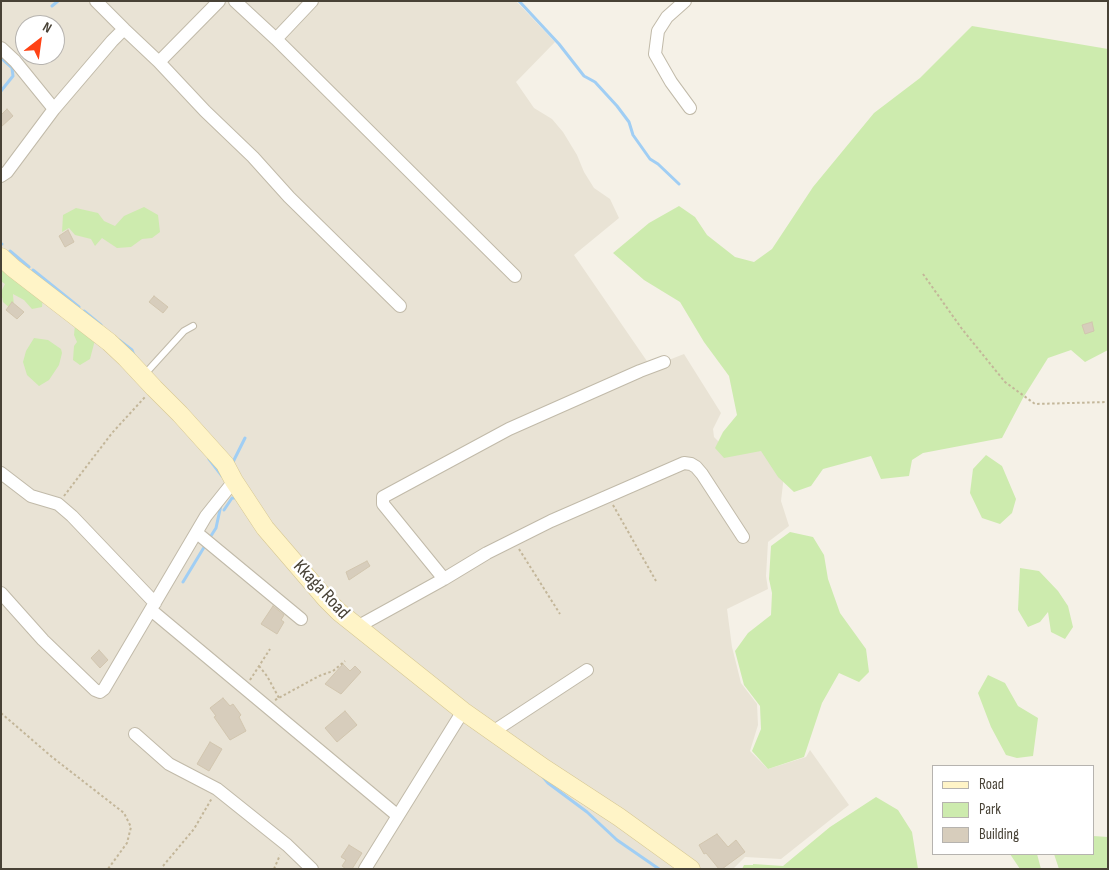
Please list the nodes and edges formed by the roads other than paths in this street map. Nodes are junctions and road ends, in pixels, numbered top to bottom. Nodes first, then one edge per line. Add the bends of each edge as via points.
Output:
1 (96, 1) edge
2 (219, 1) edge
3 (235, 1) edge
4 (312, 1) edge
5 (685, 1) edge
6 (124, 29) junction
7 (276, 39) junction
8 (1, 48) edge
9 (159, 62) junction
10 (690, 108) dead end
11 (54, 110) junction
12 (1, 176) edge
13 (1, 257) edge
14 (514, 276) dead end
15 (400, 306) dead end
16 (193, 326) dead end
17 (664, 362) dead end
18 (148, 382) junction
19 (1, 473) edge
20 (234, 481) junction
21 (196, 532) junction
22 (743, 536) dead end
23 (444, 579) junction
24 (1, 593) edge
25 (153, 607) junction
26 (301, 619) dead end
27 (357, 627) junction
28 (588, 670) dead end
29 (463, 711) junction
30 (494, 731) junction
31 (135, 734) dead end
32 (398, 816) junction
33 (312, 869) edge
34 (365, 869) edge
35 (691, 869) edge

1 - 6 street
2 - 9 street
3 - 7 street
4 - 7 street
5 - 10 street via 667,17 658,31 655,54
6 - 9 street
6 - 11 street
7 - 14 street
8 - 11 street
9 - 15 street
11 - 12 street
13 - 18 street, Kkaga Road via 109,342
16 - 18 lane via 184,330
17 - 23 street via 509,428 383,497 382,504
18 - 20 street, Kkaga Road via 225,464
19 - 25 street via 31,496 58,504 72,516
20 - 21 street
20 - 27 street, Kkaga Road via 272,535 326,600
21 - 25 street
21 - 26 street
22 - 23 street via 702,474 696,467 684,463 551,521
23 - 27 street
24 - 25 street via 42,640 94,690 100,692
25 - 32 street via 244,688
27 - 29 street, Kkaga Road
28 - 30 street
29 - 30 street, Kkaga Road
29 - 32 street
30 - 35 street, Kkaga Road
31 - 33 street via 169,764 217,789
32 - 34 street

